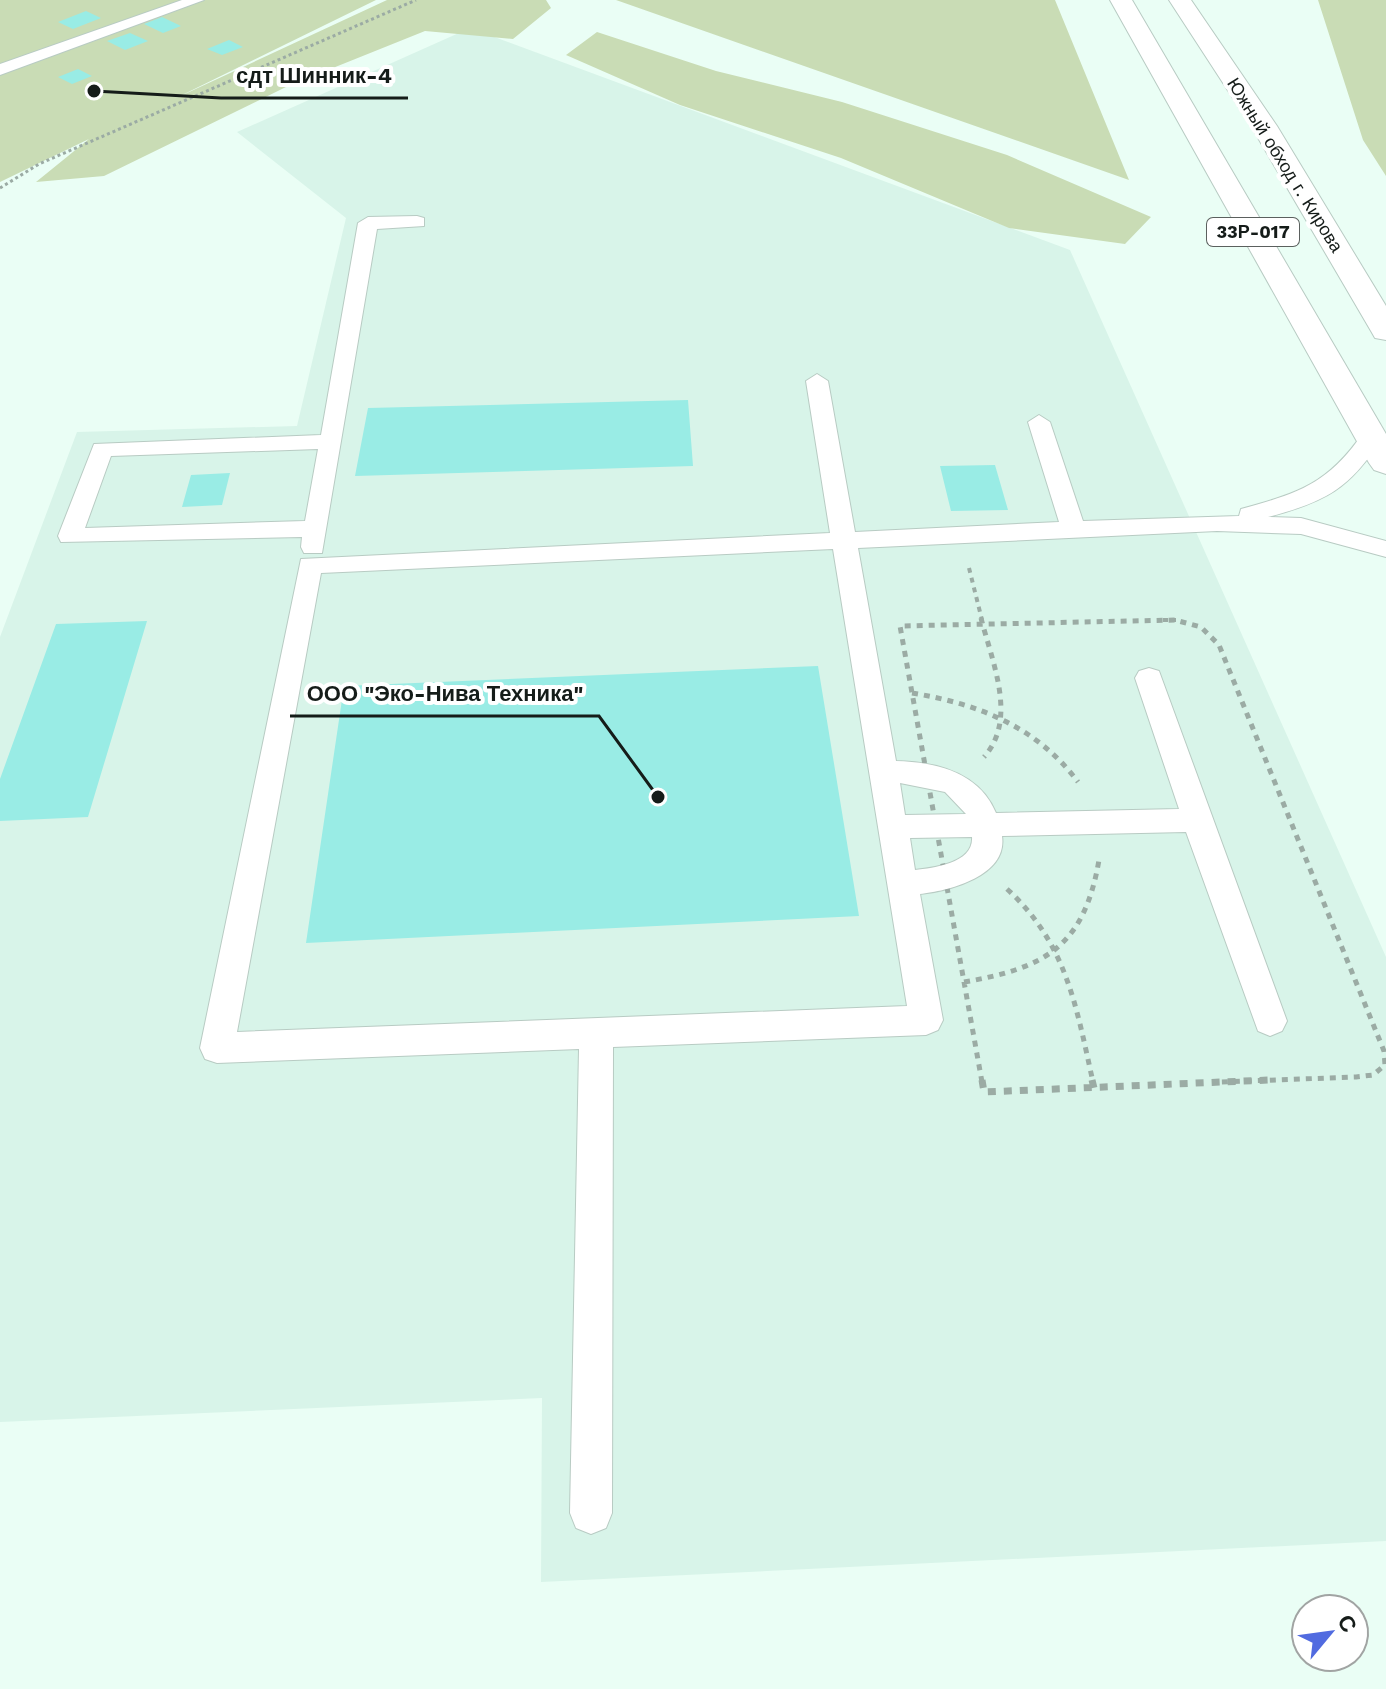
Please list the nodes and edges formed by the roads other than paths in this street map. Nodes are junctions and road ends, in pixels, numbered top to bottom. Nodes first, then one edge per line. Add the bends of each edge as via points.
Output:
1 (196, 0) edge
2 (1121, 0) edge
3 (1180, 0) edge
4 (0, 70) edge
5 (417, 222) dead end
6 (1386, 331) edge
7 (817, 381) dead end
8 (1039, 422) dead end
9 (1371, 438) junction
10 (331, 442) junction
11 (1386, 463) edge
12 (1217, 523) junction
13 (316, 529) junction
14 (1073, 529) junction
15 (844, 540) junction
16 (1386, 549) edge
17 (310, 565) junction
18 (1149, 678) dead end
19 (883, 772) junction
20 (1197, 820) junction
21 (987, 825) junction
22 (894, 827) junction
23 (903, 883) junction
24 (1270, 1021) dead end
25 (596, 1033) junction
26 (591, 1513) dead end

1 - 4 lane
2 - 9 highway, 33Р-017
3 - 6 highway, Южный обход г. Кирова / 33Р-017 via 1264,126
5 - 10 lane via 368,223
7 - 15 lane
8 - 14 lane
9 - 11 highway, 33Р-017
9 - 12 lane via 1353,469 1326,489
10 - 13 lane
10 - 13 lane via 102,449 70,536
12 - 14 lane
12 - 16 lane via 1301,526
13 - 17 lane
14 - 15 lane
15 - 17 lane
15 - 19 lane
17 - 25 lane via 217,1048
18 - 20 lane
19 - 21 lane via 926,772 956,785 980,805
19 - 22 lane
20 - 21 lane
20 - 24 lane
21 - 22 lane
21 - 23 lane via 988,845 972,866 946,880
22 - 23 lane
23 - 25 lane via 926,1020
25 - 26 lane

